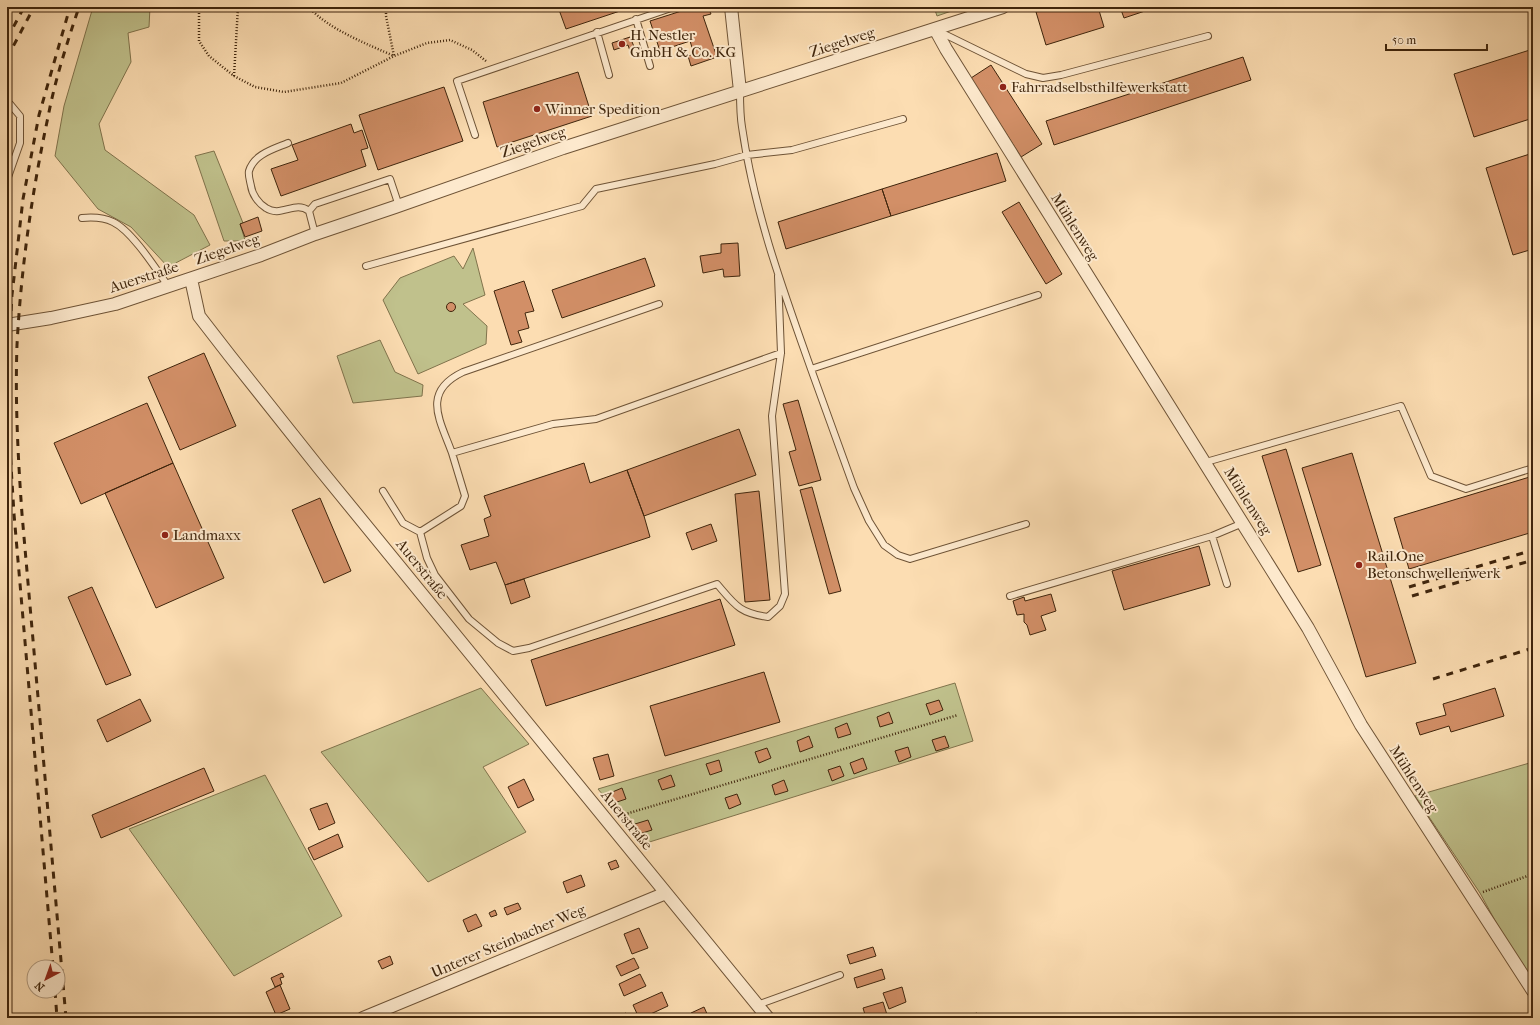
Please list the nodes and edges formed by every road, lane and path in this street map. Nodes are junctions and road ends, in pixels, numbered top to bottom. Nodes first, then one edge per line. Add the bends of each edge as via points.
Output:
1 (198, 7) edge
2 (238, 7) edge
3 (309, 7) edge
4 (386, 7) edge
5 (674, 7) edge
6 (732, 7) edge
7 (1003, 7) edge
8 (636, 19) junction
9 (935, 29) junction
10 (597, 32) junction
11 (1208, 36) dead end
12 (394, 56) junction
13 (650, 66) dead end
14 (494, 68) junction
15 (609, 75) dead end
16 (234, 76) junction
17 (740, 91) junction
18 (10, 104) dead end
19 (903, 119) dead end
20 (475, 135) dead end
21 (288, 143) dead end
22 (747, 155) junction
23 (7, 180) edge
24 (399, 206) junction
25 (309, 211) junction
26 (82, 218) dead end
27 (315, 234) junction
28 (366, 266) dead end
29 (778, 276) junction
30 (191, 279) junction
31 (168, 286) junction
32 (1038, 295) dead end
33 (659, 304) dead end
34 (7, 325) edge
35 (781, 353) junction
36 (811, 369) junction
37 (452, 453) junction
38 (1206, 462) junction
39 (1533, 468) edge
40 (383, 491) dead end
41 (1243, 523) junction
42 (1026, 524) dead end
43 (420, 532) junction
44 (1212, 536) junction
45 (1227, 584) dead end
46 (1010, 596) dead end
47 (958, 715) dead end
48 (607, 820) junction
49 (1533, 874) edge
50 (666, 893) junction
51 (1471, 898) junction
52 (840, 975) dead end
53 (1533, 991) edge
54 (757, 1005) junction
55 (363, 1018) edge
56 (768, 1018) edge

1 - 16 path via 199,41 209,56
2 - 16 path
3 - 12 path via 315,14 352,37
4 - 12 path
5 - 8 lane
6 - 17 street
7 - 9 street, Ziegelweg
8 - 10 lane
8 - 13 lane
9 - 11 lane via 1026,74 1043,78
9 - 17 street, Ziegelweg
9 - 38 street, Mühlenweg via 1031,187
10 - 14 lane
10 - 15 lane
12 - 14 path via 427,43 450,40 472,50
12 - 16 path via 341,83 284,92 255,86
14 - 20 lane via 456,81
17 - 22 lane
17 - 24 street, Ziegelweg via 563,148
18 - 23 lane via 20,116 20,143
19 - 22 lane via 792,150
21 - 25 lane via 266,152 254,161 249,172 251,190 258,203 267,209 276,212 302,206
22 - 28 lane via 596,188 582,206
22 - 29 lane
24 - 25 lane via 390,179 315,204
24 - 27 street, Ziegelweg
25 - 27 lane
26 - 31 lane via 94,217 114,222 126,232
27 - 30 street, Ziegelweg
29 - 35 lane
29 - 36 lane
30 - 31 street, Auerstraße
30 - 48 street, Auerstraße via 199,316 319,468
31 - 34 street, Auerstraße via 115,304
32 - 36 lane
33 - 37 lane via 452,377 442,387 437,400 437,412
35 - 37 lane via 596,419 553,424
35 - 43 lane via 772,416 785,594 780,606 768,617 750,614 734,606 717,584 529,648 513,651 498,643 469,619 435,575
36 - 42 lane via 854,488 869,521 884,545 898,555 910,559
37 - 43 lane via 465,496 461,506
38 - 39 lane via 1401,406 1431,476 1466,489
38 - 41 street, Mühlenweg
40 - 43 lane via 404,523
41 - 44 lane
41 - 51 street, Mühlenweg via 1308,628 1361,725
44 - 45 lane
44 - 46 lane
47 - 48 path
48 - 50 street, Auerstraße
49 - 51 path
50 - 54 street, Auerstraße
50 - 55 street, Unterer Steinbacher Weg
51 - 53 street, Mühlenweg
52 - 54 lane
54 - 56 street, Auerstraße

